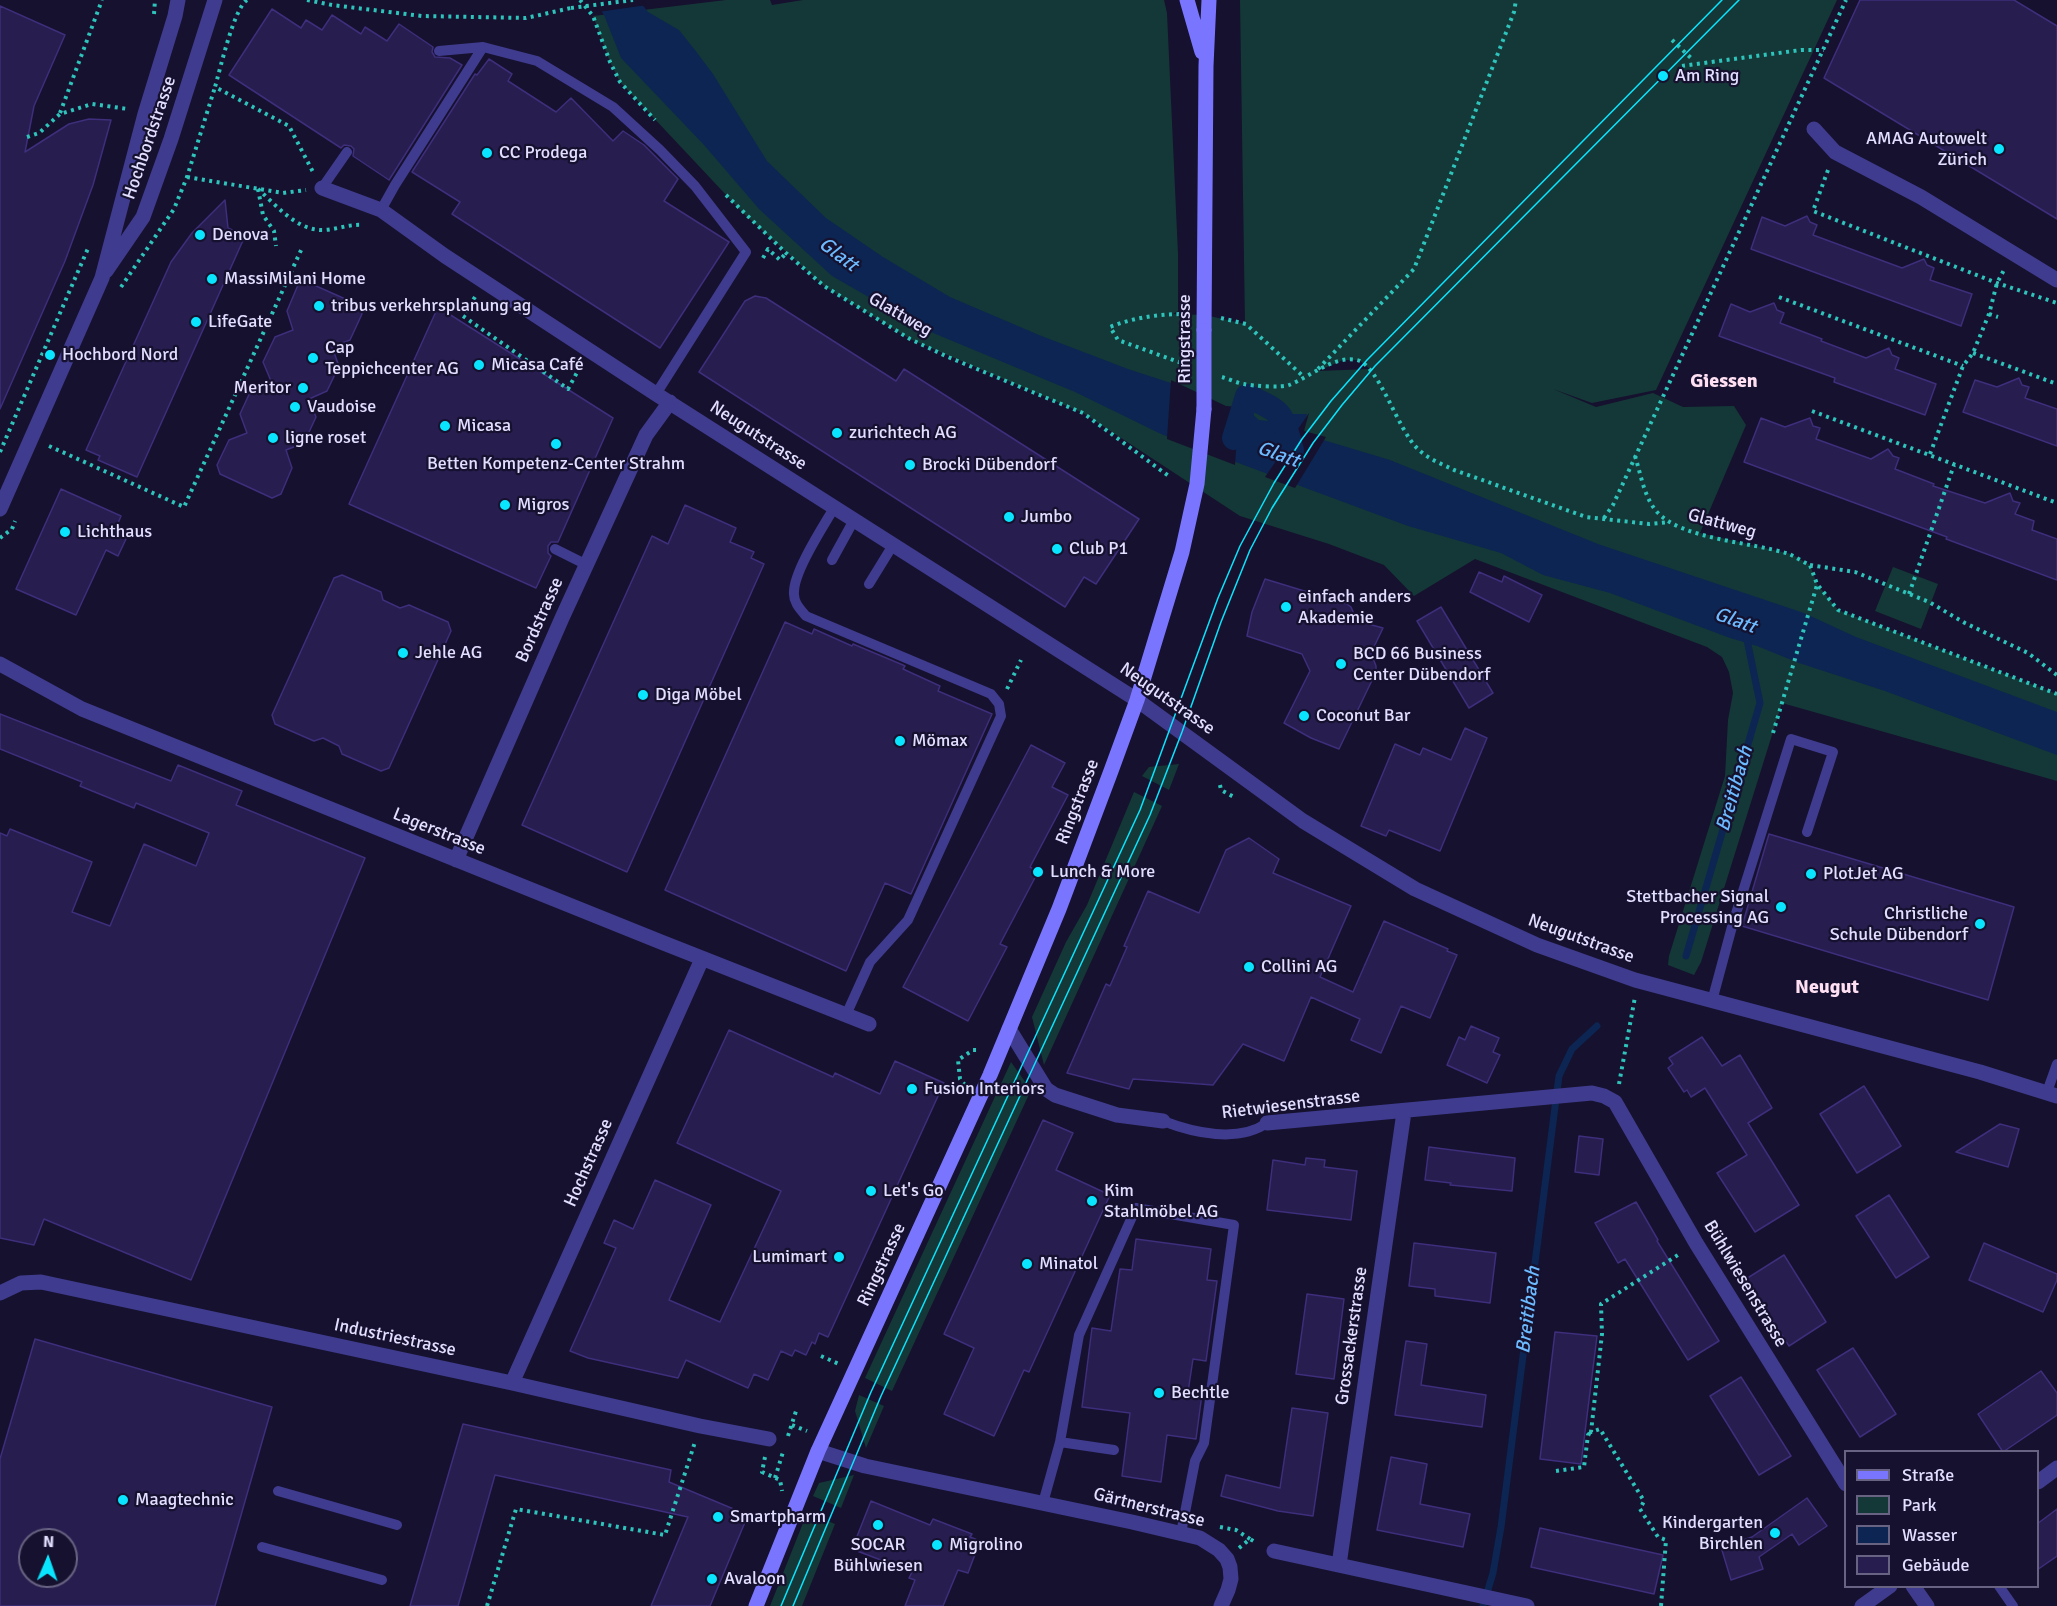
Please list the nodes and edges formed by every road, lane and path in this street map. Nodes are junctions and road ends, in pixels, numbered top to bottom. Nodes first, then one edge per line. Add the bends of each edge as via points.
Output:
1 (102, 0) edge
2 (155, 0) edge
3 (178, 0) edge
4 (215, 0) edge
5 (247, 0) edge
6 (307, 0) edge
7 (580, 0) edge
8 (633, 0) edge
9 (1187, 0) edge
10 (1209, 0) edge
11 (1516, 0) edge
12 (1846, 0) edge
13 (153, 22) dead end
14 (1672, 40) dead end
15 (483, 47) junction
16 (1824, 50) junction
17 (439, 51) dead end
18 (1692, 59) dead end
19 (1206, 66) junction
20 (1682, 66) dead end
21 (214, 87) junction
22 (129, 98) dead end
23 (125, 109) junction
24 (60, 114) junction
25 (145, 114) junction
26 (122, 120) dead end
27 (661, 126) dead end
28 (1814, 129) dead end
29 (27, 136) dead end
30 (347, 152) dead end
31 (1830, 166) dead end
32 (187, 177) junction
33 (718, 187) dead end
34 (322, 188) junction
35 (258, 189) junction
36 (381, 210) junction
37 (292, 218) dead end
38 (93, 237) dead end
39 (276, 246) dead end
40 (302, 248) dead end
41 (768, 249) dead end
42 (786, 253) junction
43 (2007, 264) dead end
44 (102, 278) junction
45 (2057, 280) edge
46 (1997, 283) junction
47 (120, 288) dead end
48 (476, 296) dead end
49 (1779, 297) dead end
50 (2057, 303) edge
51 (1181, 314) dead end
52 (1989, 314) junction
53 (1998, 317) dead end
54 (1205, 323) junction
55 (1973, 353) junction
56 (581, 365) dead end
57 (1190, 366) dead end
58 (1963, 366) junction
59 (1316, 371) junction
60 (1211, 373) dead end
61 (1304, 377) junction
62 (2057, 384) edge
63 (656, 394) junction
64 (670, 402) junction
65 (1812, 411) dead end
66 (54, 436) dead end
67 (50, 446) junction
68 (0, 452) edge
69 (1930, 454) junction
70 (1635, 455) junction
71 (45, 456) dead end
72 (1954, 465) junction
73 (1170, 477) dead end
74 (2057, 503) edge
75 (834, 508) junction
76 (0, 509) edge
77 (1604, 518) junction
78 (16, 519) dead end
79 (854, 520) junction
80 (1670, 522) junction
81 (0, 538) edge
82 (893, 545) junction
83 (555, 549) dead end
84 (832, 560) dead end
85 (587, 565) junction
86 (1810, 565) junction
87 (869, 584) dead end
88 (1817, 584) junction
89 (1909, 594) junction
90 (1021, 660) dead end
91 (0, 664) edge
92 (2057, 675) edge
93 (1009, 684) dead end
94 (2057, 694) edge
95 (1137, 700) junction
96 (1782, 703) dead end
97 (1807, 832) dead end
98 (456, 860) junction
99 (702, 959) junction
100 (1635, 996) dead end
101 (1712, 1001) junction
102 (846, 1015) junction
103 (869, 1024) dead end
104 (1009, 1029) junction
105 (984, 1050) dead end
106 (2057, 1064) edge
107 (967, 1088) dead end
108 (2052, 1094) edge
109 (1615, 1102) junction
110 (1404, 1112) junction
111 (1163, 1121) joint
112 (1267, 1124) joint
113 (1696, 1243) junction
114 (6, 1290) edge
115 (821, 1356) dead end
116 (839, 1364) dead end
117 (512, 1383) junction
118 (792, 1425) dead end
119 (700, 1426) junction
120 (808, 1431) dead end
121 (1591, 1432) junction
122 (769, 1439) joint
123 (1060, 1442) junction
124 (1114, 1450) dead end
125 (818, 1451) junction
126 (2057, 1468) edge
127 (1556, 1471) dead end
128 (2039, 1481) edge
129 (1844, 1482) edge
130 (278, 1491) dead end
131 (782, 1496) dead end
132 (1043, 1503) junction
133 (397, 1525) dead end
134 (1181, 1533) junction
135 (262, 1547) dead end
136 (1274, 1551) joint
137 (1227, 1559) junction
138 (1339, 1565) junction
139 (382, 1580) dead end
140 (1889, 1588) edge
141 (1914, 1588) edge
142 (2000, 1588) edge
143 (488, 1606) edge
144 (756, 1606) edge
145 (1221, 1606) edge
146 (1527, 1606) edge
147 (1661, 1606) edge
148 (1862, 1606) edge
149 (1927, 1606) edge
150 (2013, 1606) edge

1 - 24 path
2 - 13 path
3 - 25 street, Hochbordstrasse
4 - 44 street, Hochbordstrasse via 143,217
5 - 21 path via 236,16
6 - 8 path, bridge via 422,16 526,18
7 - 27 path via 593,16 620,82
9 - 19 main road, Ringstrasse
10 - 19 main road, Ringstrasse
11 - 59 path via 1414,269
12 - 16 path
14 - 18 path
15 - 17 lane
15 - 36 lane
15 - 63 lane via 537,61 613,107 694,186 746,252
16 - 20 path
16 - 70 path
19 - 54 main road, Ringstrasse
21 - 32 path
21 - 34 path via 290,126
22 - 23 path
23 - 24 path via 92,104
23 - 25 path
23 - 26 path
24 - 29 path via 39,133
25 - 44 street, Hochbordstrasse
28 - 45 street via 1835,152 1921,197
30 - 34 lane
31 - 46 path via 1813,211
32 - 35 path
32 - 47 path via 174,209
33 - 42 path, Glattweg
34 - 35 path via 284,193
34 - 36 street, Neugutstrasse
35 - 37 path
35 - 39 path via 263,215 274,231
36 - 63 street, Neugutstrasse
38 - 68 path
40 - 67 path via 184,507
41 - 42 path via 780,260
42 - 73 path, Glattweg via 824,286 910,339 1083,413
43 - 46 path
44 - 76 street, Hochbordstrasse
46 - 50 path
46 - 52 path
48 - 56 path via 463,316 567,389
49 - 58 path
51 - 57 path via 1131,318 1110,327 1118,340
52 - 53 path
52 - 55 path
54 - 61 path via 1246,324
54 - 95 main road, Ringstrasse, bridge via 1204,409 1197,484 1182,552
55 - 58 path
55 - 62 path
58 - 69 path
59 - 61 path
59 - 77 path via 1343,360 1359,360 1371,369 1404,432 1434,460 1586,517
60 - 61 path via 1243,384 1287,386
63 - 64 street, Neugutstrasse
64 - 75 street, Neugutstrasse
64 - 85 street, Bordstrasse via 646,435
65 - 69 path
66 - 67 path
67 - 71 path
69 - 72 path
70 - 77 path
70 - 80 path, Glattweg via 1646,495 1657,512
72 - 74 path
72 - 89 path
75 - 79 street, Neugutstrasse
75 - 102 lane via 800,571 794,592 797,607 806,616 991,694 999,704 1001,716 908,920 870,962
77 - 80 path via 1648,524
78 - 81 path via 12,529
79 - 82 street, Neugutstrasse
79 - 84 lane
80 - 86 path, Glattweg via 1700,534 1791,555
82 - 87 lane
82 - 95 street, Neugutstrasse
83 - 85 lane
85 - 98 street, Bordstrasse
86 - 88 path
86 - 89 path, Glattweg via 1856,572
88 - 94 path via 1838,610
88 - 96 path
89 - 92 path, Glattweg via 2028,653
90 - 93 path
91 - 98 street, Lagerstrasse via 82,709
95 - 101 street, Neugutstrasse via 1303,821 1415,889 1537,945 1635,980
95 - 104 main road, Ringstrasse via 1059,909
97 - 101 lane via 1833,752 1791,739
98 - 99 street, Lagerstrasse
99 - 102 street, Lagerstrasse
99 - 117 street, Hochstrasse
100 - 109 path
101 - 108 street, Neugutstrasse
102 - 103 street, Lagerstrasse
104 - 111 street, Rietwiesenstrasse via 1046,1089 1055,1095 1117,1115
104 - 125 main road, Ringstrasse
105 - 107 path via 973,1050 958,1060 960,1079
106 - 108 lane
109 - 110 street, Rietwiesenstrasse via 1592,1093
109 - 113 street, Bühlwiesenstrasse
110 - 112 street, Rietwiesenstrasse
110 - 138 street, Grossackerstrasse
111 - 112 lane, Rietwiesenstrasse via 1208,1133 1249,1133
113 - 121 path via 1601,1304 1602,1334
113 - 129 street, Bühlwiesenstrasse
114 - 117 street, Industriestrasse via 21,1283 41,1282
115 - 116 path
117 - 119 street, Industriestrasse
118 - 120 path
119 - 122 street, Industriestrasse
119 - 143 path via 665,1535 516,1509
121 - 127 path via 1584,1467
121 - 147 path via 1600,1429 1644,1501 1640,1509 1658,1537 1666,1540
122 - 131 path via 762,1472 780,1480
123 - 124 lane
123 - 132 lane
123 - 134 lane via 1079,1335 1136,1208 1234,1225 1203,1443 1195,1461
125 - 132 street, Gärtnerstrasse via 865,1466
125 - 144 main road, Ringstrasse
126 - 128 street
130 - 133 lane
132 - 134 street, Gärtnerstrasse
134 - 137 street, Gärtnerstrasse via 1212,1544
135 - 139 lane
136 - 137 path via 1250,1539
136 - 138 street
137 - 145 street via 1231,1579
138 - 146 street
140 - 148 street
141 - 149 street
142 - 150 lane

